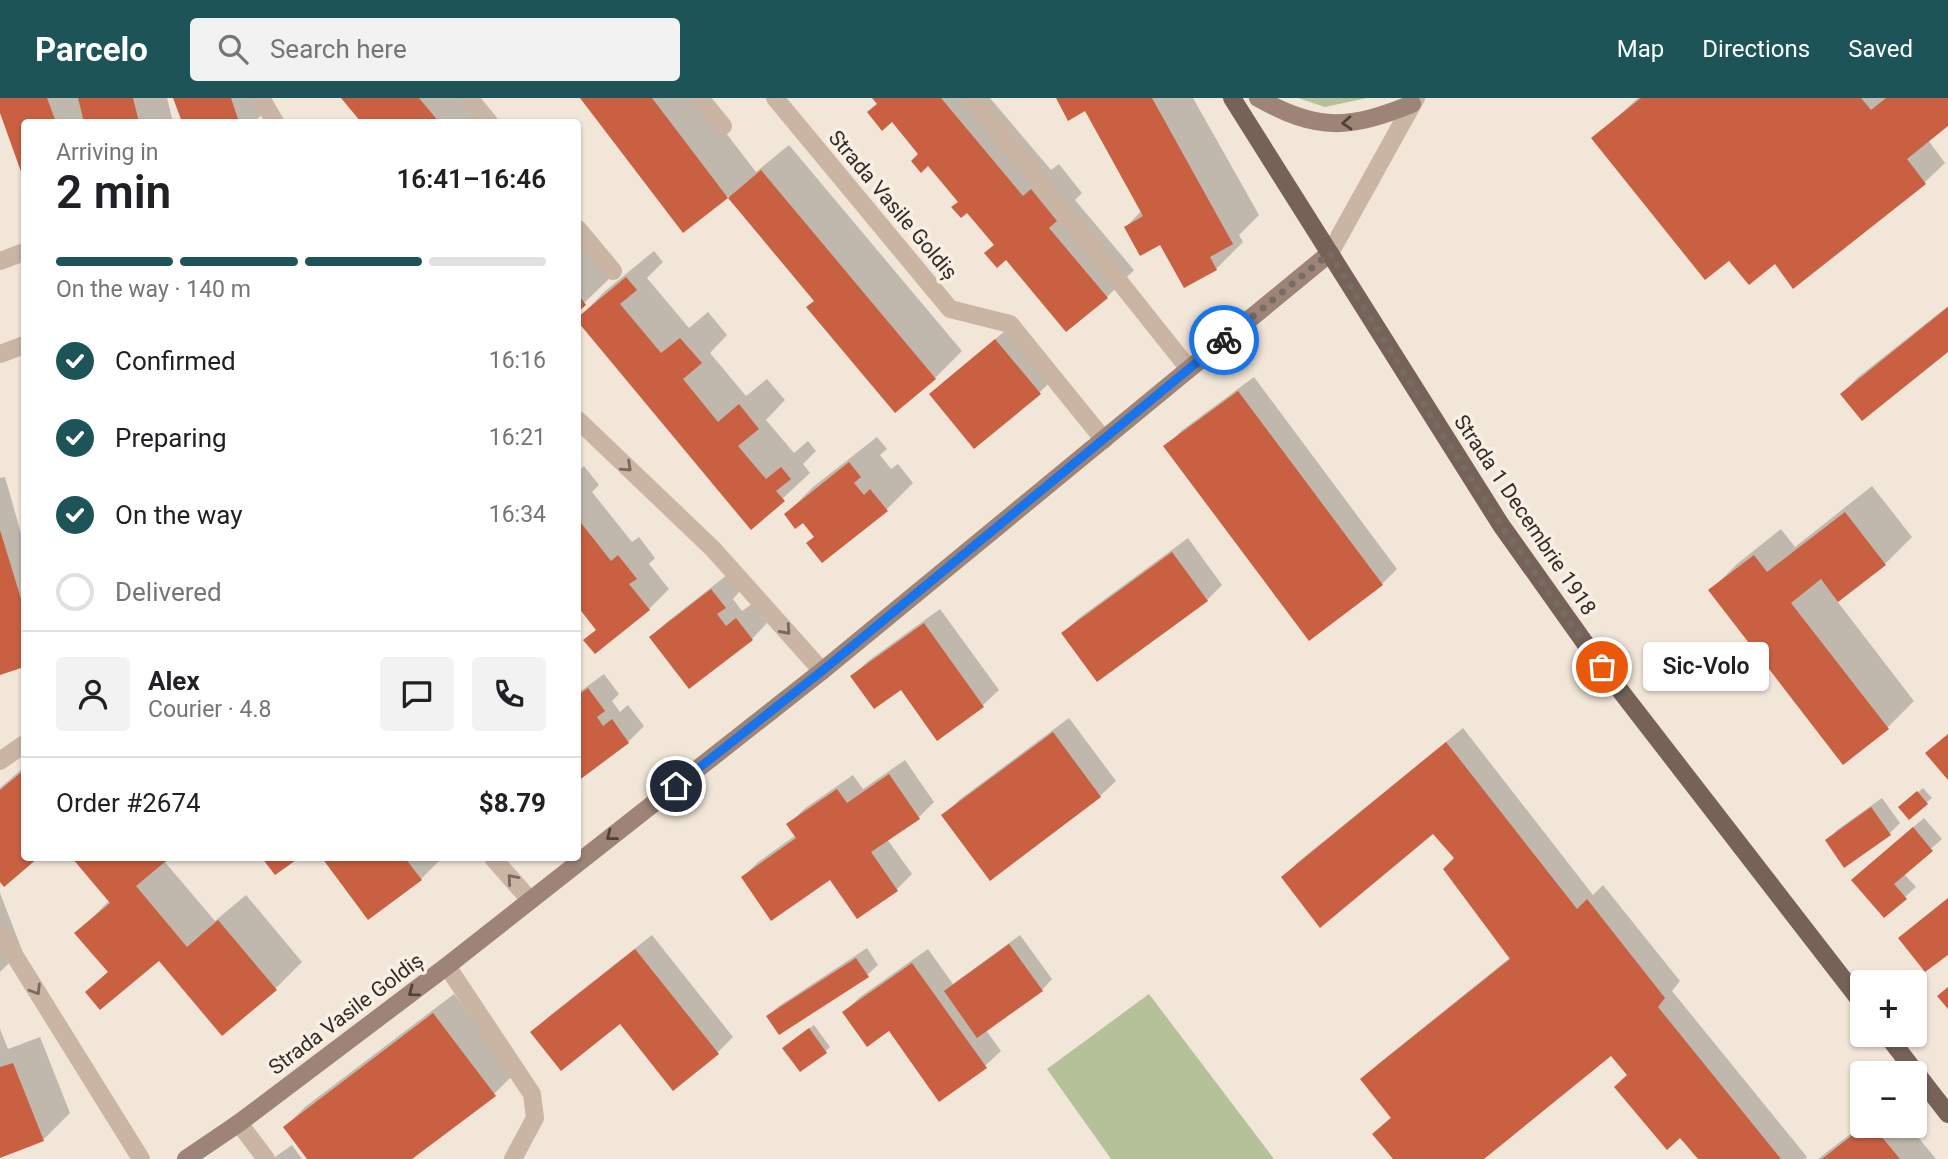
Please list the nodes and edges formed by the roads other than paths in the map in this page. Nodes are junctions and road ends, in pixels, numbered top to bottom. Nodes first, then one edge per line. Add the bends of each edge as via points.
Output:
1 (261, 98) edge
2 (469, 98) edge
3 (700, 98) edge
4 (775, 98) edge
5 (973, 98) edge
6 (1231, 98) edge
7 (1258, 98) edge
8 (1414, 101) edge
9 (273, 119) edge
10 (486, 119) edge
11 (723, 126) dead end
12 (581, 233) edge
13 (21, 253) edge
14 (1330, 253) junction
15 (0, 261) edge
16 (612, 271) dead end
17 (21, 346) edge
18 (0, 354) edge
19 (1189, 369) junction
20 (581, 423) edge
21 (1104, 440) junction
22 (822, 671) junction
23 (21, 746) edge
24 (0, 761) edge
25 (581, 860) edge
26 (496, 861) edge
27 (580, 861) edge
28 (530, 900) junction
29 (0, 932) edge
30 (447, 966) junction
31 (1850, 987) edge
32 (1896, 1047) edge
33 (1948, 1115) edge
34 (239, 1123) junction
35 (141, 1159) edge
36 (186, 1159) edge
37 (266, 1159) edge
38 (513, 1159) edge

1 - 9 street
2 - 10 street
3 - 11 street
4 - 21 street, Strada Vasile Goldiș via 950,309 1010,324
5 - 19 street
6 - 14 main road, Strada 1 Decembrie 1918
8 -> 7 street via 1357,123 1332,124 1309,121
8 - 14 street
12 - 16 street
13 - 15 street
14 - 19 street, Strada Vasile Goldiș
14 - 31 main road, Strada 1 Decembrie 1918 via 1444,438 1565,617
17 - 18 street
19 - 21 street, Strada Vasile Goldiș
20 -> 22 street via 713,549
21 - 22 street, Strada Vasile Goldiș
22 -> 25 street, Strada Vasile Goldiș
23 - 24 street
28 -> 26 street
27 -> 28 street, Strada Vasile Goldiș
28 - 30 street, Strada Vasile Goldiș
29 -> 35 street
30 -> 34 street, Strada Vasile Goldiș
30 - 38 street via 532,1094 536,1118
32 - 33 main road
34 - 36 street, Strada Vasile Goldiș
34 - 37 street

